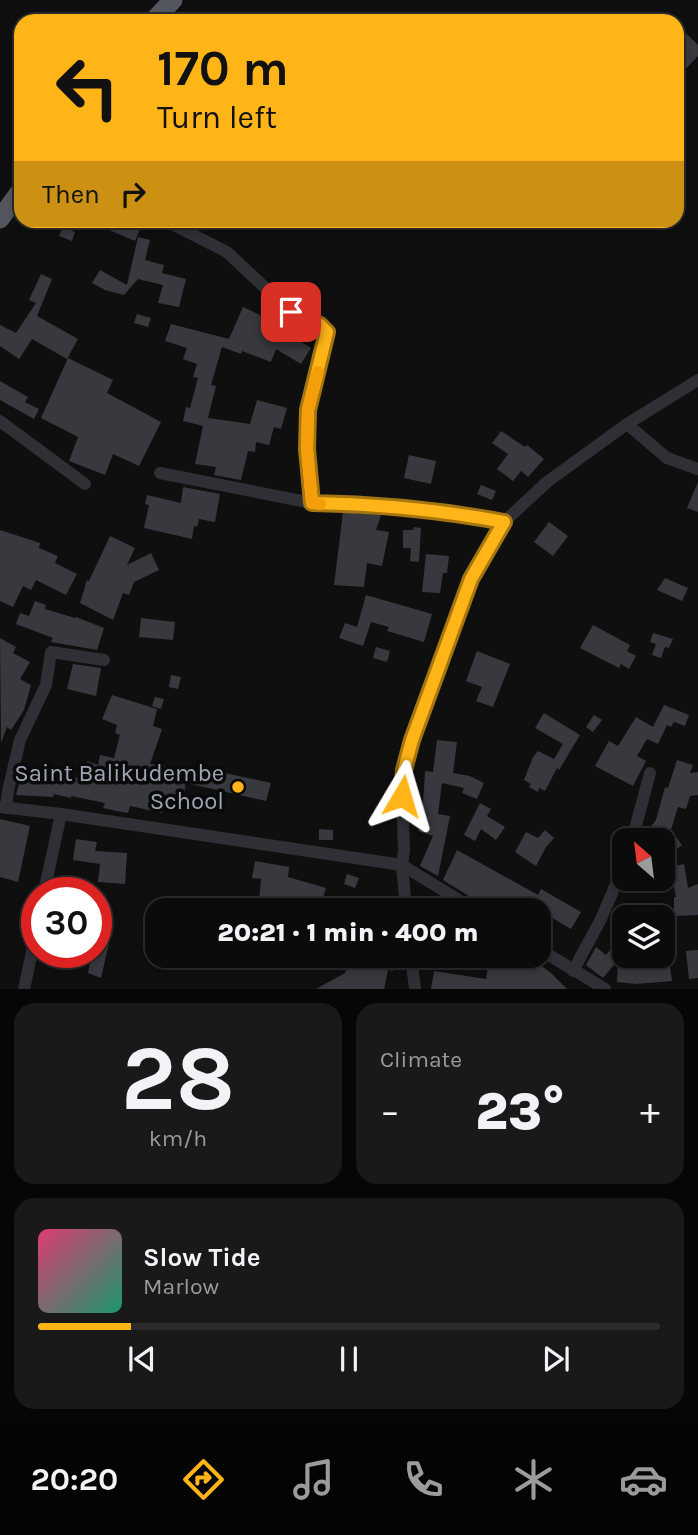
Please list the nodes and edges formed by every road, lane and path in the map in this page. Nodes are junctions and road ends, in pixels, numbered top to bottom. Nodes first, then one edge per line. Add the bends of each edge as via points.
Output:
1 (173, 0) edge
2 (160, 14) edge
3 (180, 228) edge
4 (698, 380) edge
5 (0, 421) edge
6 (628, 424) junction
7 (698, 469) edge
8 (160, 473) dead end
9 (85, 484) dead end
10 (312, 503) junction
11 (504, 522) junction
12 (104, 660) dead end
13 (650, 773) dead end
14 (3, 807) edge
15 (61, 814) junction
16 (635, 828) edge
17 (402, 865) junction
18 (47, 877) edge
19 (613, 891) edge
20 (405, 898) edge
21 (456, 898) edge
22 (551, 957) edge
23 (29, 968) edge
24 (412, 968) edge
25 (573, 971) junction
26 (24, 989) edge
27 (415, 989) edge
28 (605, 989) edge

1 - 2 highway
3 - 10 street via 227,252 291,312 325,328 327,337 308,410
4 - 6 street
5 - 9 street
6 - 7 street via 667,458
6 - 11 street via 547,482
8 - 10 street
10 - 11 street via 364,504
11 - 17 street via 471,579 412,740 404,770
12 - 14 street via 51,652 46,685 17,749
13 - 16 street
14 - 15 street
15 - 17 street
15 - 18 street
17 - 20 street
17 - 21 street
19 - 25 street
22 - 25 street
23 - 26 street
24 - 27 street
25 - 28 street

